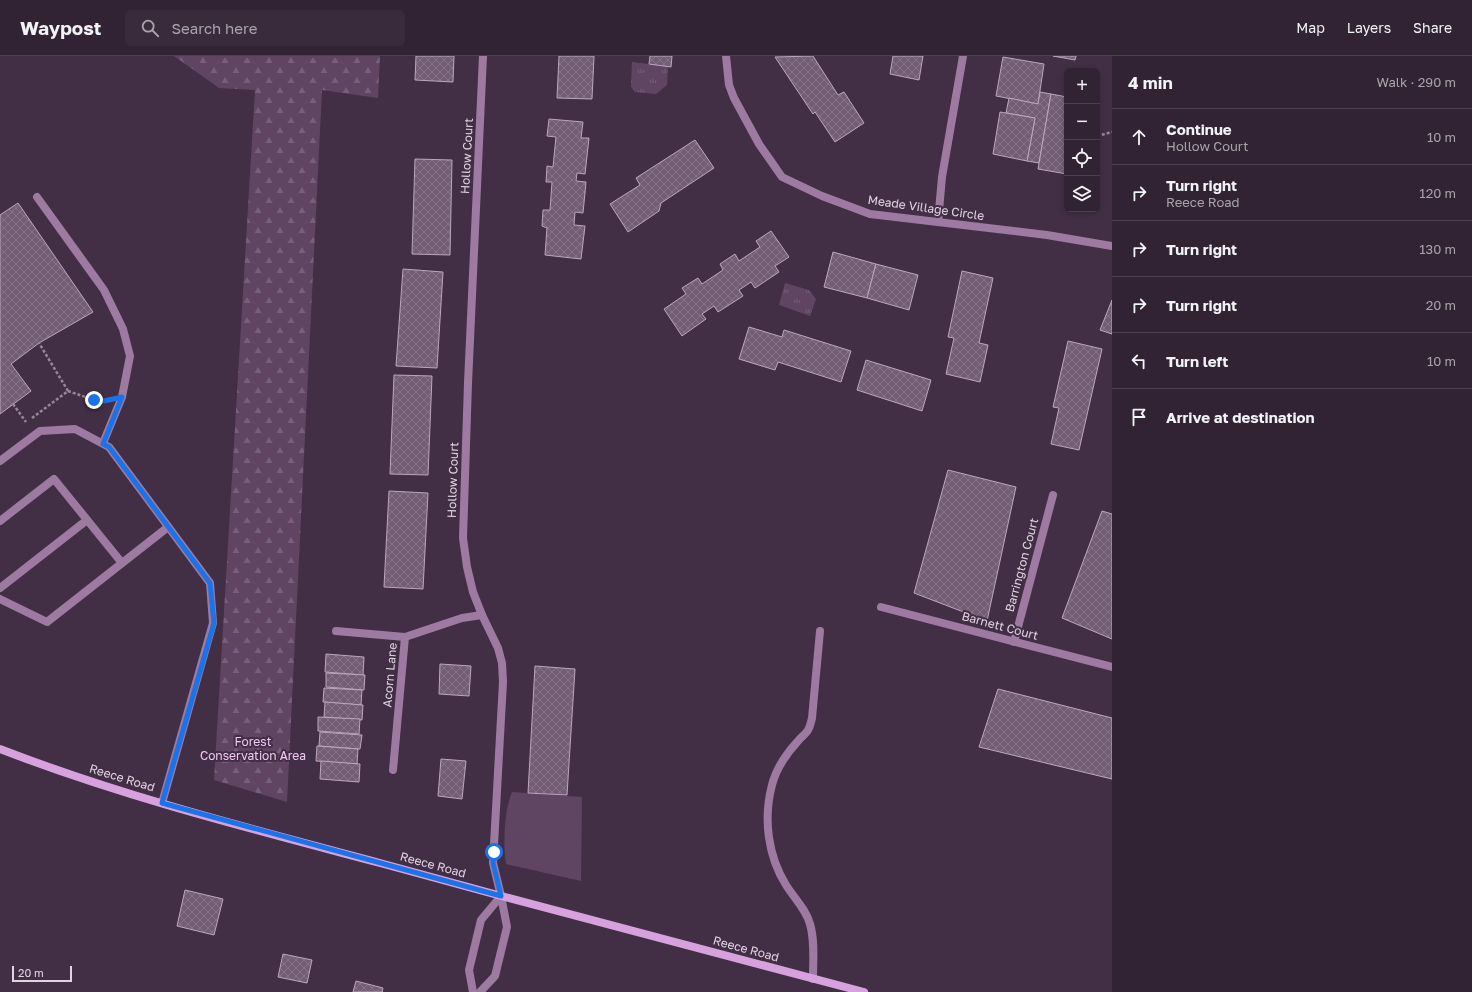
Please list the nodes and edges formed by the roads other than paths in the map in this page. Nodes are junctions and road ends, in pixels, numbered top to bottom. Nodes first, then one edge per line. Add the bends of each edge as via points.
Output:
1 (483, 56) edge
2 (726, 56) edge
3 (963, 56) edge
4 (36, 197) dead end
5 (938, 222) junction
6 (1112, 246) edge
7 (103, 444) junction
8 (0, 461) edge
9 (1054, 495) dead end
10 (88, 520) junction
11 (0, 521) edge
12 (168, 527) junction
13 (122, 563) junction
14 (0, 588) edge
15 (0, 599) edge
16 (881, 607) dead end
17 (482, 616) junction
18 (820, 630) dead end
19 (336, 631) dead end
20 (405, 637) junction
21 (1014, 642) junction
22 (1112, 668) edge
23 (0, 749) edge
24 (393, 770) dead end
25 (162, 803) junction
26 (501, 896) junction
27 (813, 979) junction
28 (473, 992) edge
29 (480, 992) edge
30 (864, 992) edge

1 - 17 street, Hollow Court via 463,538 469,577
2 - 5 street, Meade Village Circle via 729,85 734,98 759,144 782,176 822,196 870,214
3 - 5 street via 942,177
4 - 7 street via 104,290 123,329 130,356 122,397
5 - 6 street, Meade Village Circle via 1047,235
7 - 8 street via 75,429 40,431
7 - 12 street via 109,447
9 - 21 street, Barrington Court
10 - 11 street via 54,479
10 - 13 street
10 - 14 street
12 - 13 street
12 - 25 street via 210,583 214,623
13 - 15 street via 47,622
16 - 21 street, Barnett Court
17 - 20 street, Acorn Lane via 462,618
17 - 26 street, Hollow Court via 498,648 504,682 493,863
18 - 27 street via 812,718 808,730 789,752 776,773 767,818 769,840 776,866 810,925
19 - 20 street
20 - 24 street, Acorn Lane
21 - 22 street, Barnett Court
23 - 25 main road, Reece Road via 92,782
25 - 26 main road, Reece Road
26 - 27 main road, Reece Road
26 - 28 street via 481,920 469,970
26 - 29 street, Hollow Court via 507,927 495,976
27 - 30 main road, Reece Road

